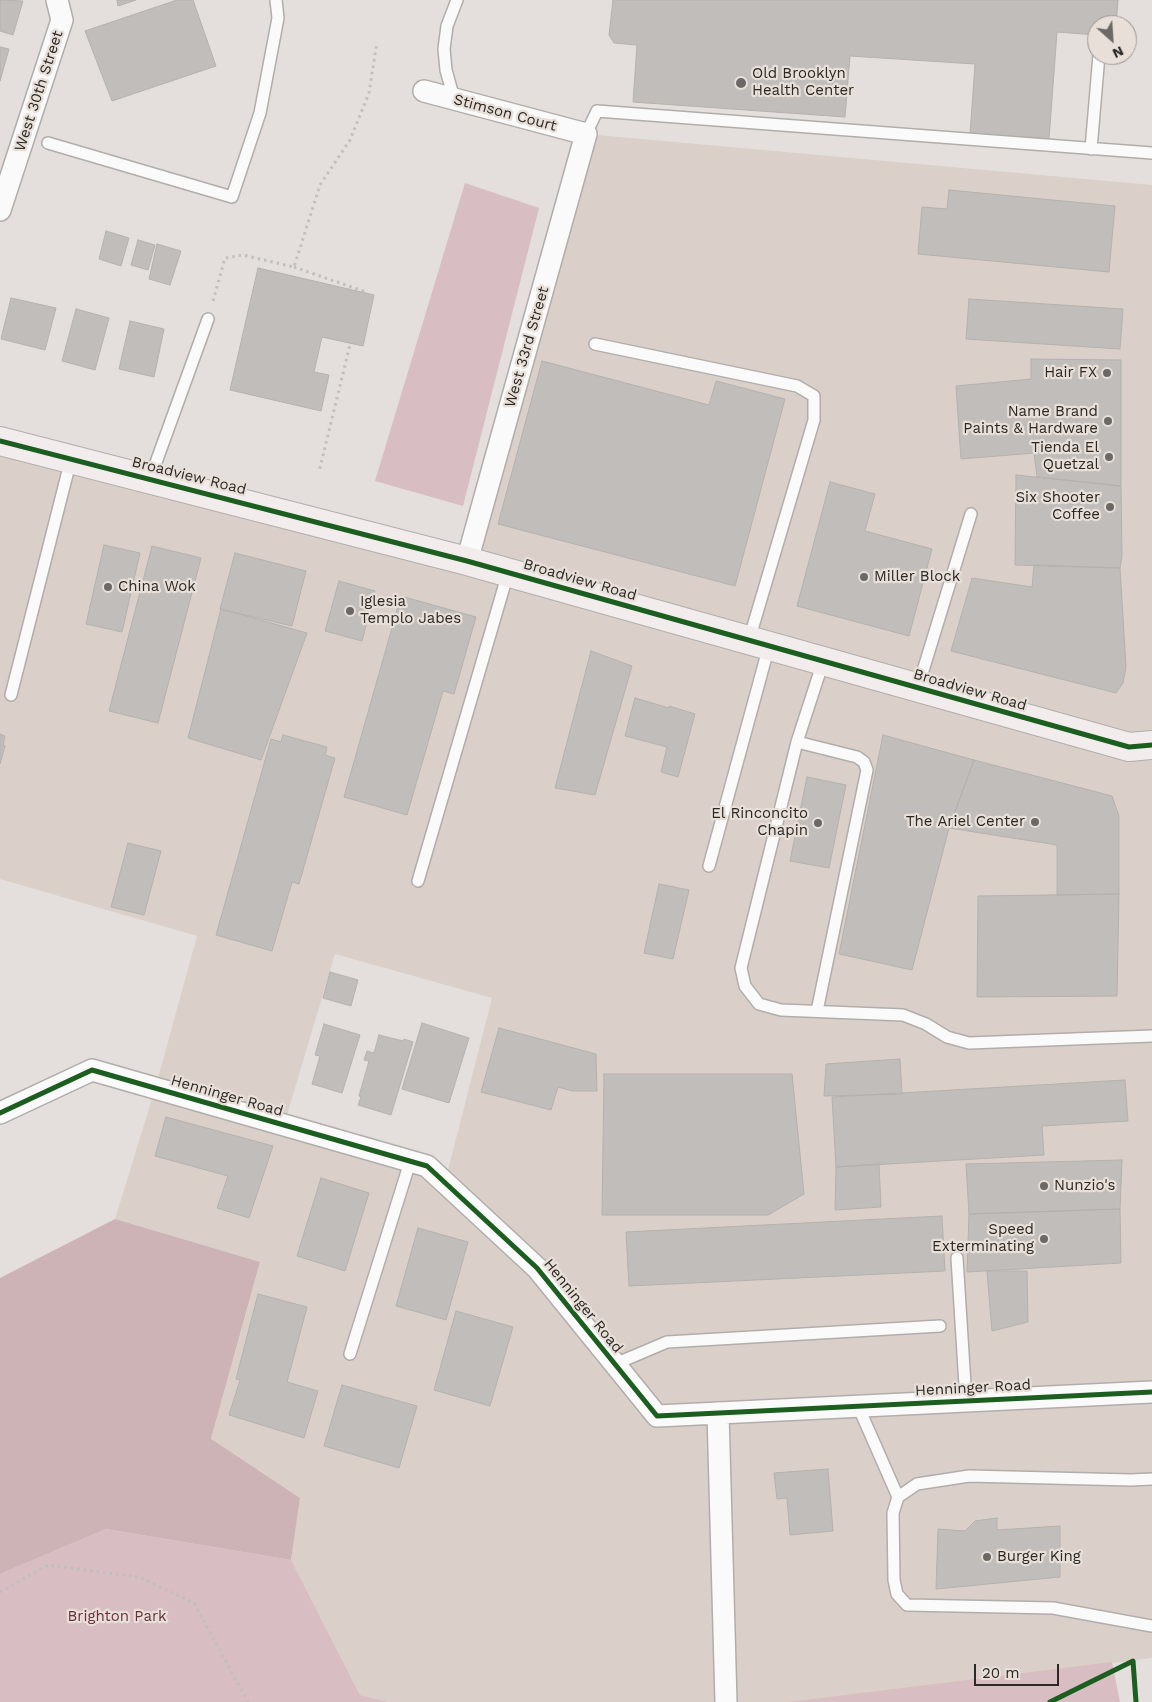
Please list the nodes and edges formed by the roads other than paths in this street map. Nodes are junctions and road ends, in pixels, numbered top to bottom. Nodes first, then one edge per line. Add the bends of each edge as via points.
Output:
1 (57, 0) edge
2 (276, 0) edge
3 (457, 0) edge
4 (1098, 65) edge
5 (424, 91) dead end
6 (454, 99) junction
7 (586, 134) junction
8 (48, 143) dead end
9 (1092, 149) junction
10 (1152, 153) edge
11 (0, 210) edge
12 (208, 320) road end
13 (595, 344) dead end
14 (0, 441) edge
15 (71, 459) junction
16 (150, 480) junction
17 (971, 514) dead end
18 (467, 561) junction
19 (508, 572) junction
20 (759, 643) junction
21 (823, 662) junction
22 (917, 688) junction
23 (11, 696) dead end
24 (797, 742) junction
25 (1152, 744) edge
26 (710, 866) dead end
27 (418, 881) dead end
28 (817, 1012) junction
29 (1152, 1036) edge
30 (0, 1113) edge
31 (410, 1162) junction
32 (957, 1258) dead end
33 (940, 1326) dead end
34 (350, 1354) dead end
35 (615, 1364) junction
36 (1152, 1392) edge
37 (966, 1401) junction
38 (858, 1406) junction
39 (718, 1413) junction
40 (1152, 1479) edge
41 (898, 1497) junction
42 (1152, 1626) edge
43 (726, 1702) edge

1 - 11 street, West 30th Street via 62,20
2 - 8 lane via 278,18 260,113 232,196
3 - 6 lane via 447,26 444,49
4 - 9 lane
5 - 6 street, Stimson Court
6 - 7 street, Stimson Court
7 - 9 lane via 597,111
7 - 18 street, West 33rd Street
9 - 10 lane
12 - 16 lane
13 - 20 lane via 797,386 814,396 814,420
14 - 15 main road, Broadview Road
15 - 16 main road, Broadview Road
15 - 23 lane
16 - 18 main road, Broadview Road
17 - 22 lane
18 - 19 main road, Broadview Road
19 - 20 main road, Broadview Road
19 - 27 lane
20 - 21 main road, Broadview Road
20 - 26 lane
21 - 22 main road, Broadview Road
21 - 24 lane
22 - 25 main road, Broadview Road via 1129,747
24 - 28 lane via 856,757 864,762 867,770
24 - 28 lane via 741,968 745,986 759,1004 781,1010
28 - 29 lane via 903,1015 947,1037 969,1043
30 - 31 street, Henninger Road via 92,1070
31 - 34 lane
31 - 35 street, Henninger Road via 427,1166 537,1268
32 - 37 lane
33 - 35 lane via 667,1342
35 - 39 street, Henninger Road via 657,1416
36 - 37 street, Henninger Road
37 - 38 street, Henninger Road
38 - 39 street, Henninger Road
38 - 41 lane
39 - 43 street
40 - 41 lane via 969,1476 917,1484
41 - 42 lane via 893,1513 894,1580 898,1594 907,1605 1053,1608

